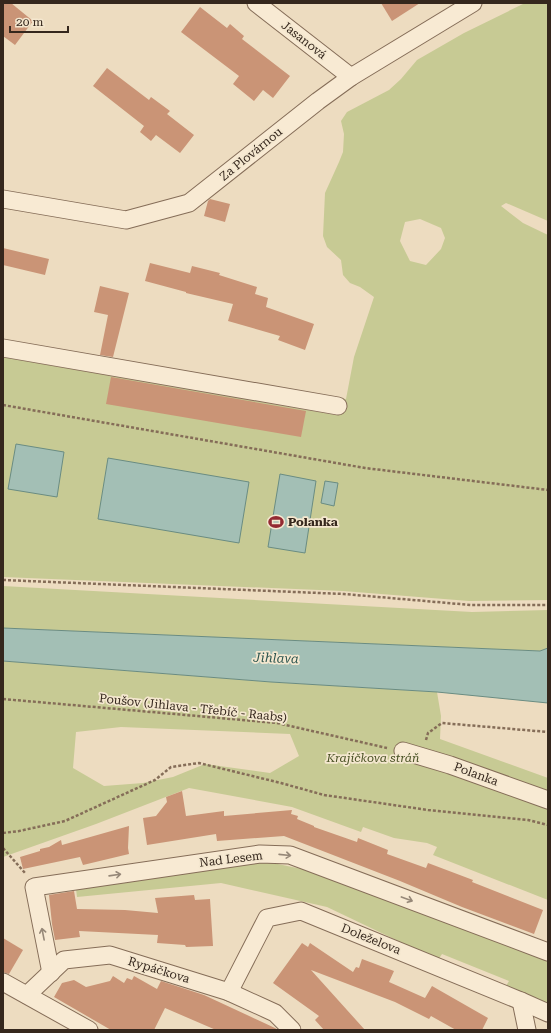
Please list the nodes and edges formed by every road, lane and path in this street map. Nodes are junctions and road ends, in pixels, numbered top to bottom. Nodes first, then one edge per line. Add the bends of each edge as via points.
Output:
1 (256, 3) edge
2 (473, 3) edge
3 (351, 77) junction
4 (3, 199) edge
5 (3, 348) edge
6 (3, 405) edge
7 (338, 406) dead end
8 (548, 490) edge
9 (3, 580) edge
10 (548, 605) edge
11 (3, 699) edge
12 (548, 732) edge
13 (411, 753) junction
14 (548, 800) edge
15 (548, 825) edge
16 (3, 833) edge
17 (3, 848) edge
18 (34, 887) junction
19 (548, 952) edge
20 (51, 973) junction
21 (3, 982) edge
22 (229, 992) junction
23 (27, 995) junction
24 (521, 1001) junction
25 (548, 1013) edge
26 (89, 1030) edge
27 (292, 1030) edge
28 (528, 1030) edge

1 - 3 street, Jasanová
2 - 3 street, Za Plovárnou
3 - 4 street, Za Plovárnou via 189,203 126,220
5 - 7 street
6 - 8 path via 366,468
9 - 10 path via 344,594 471,605
11 - 13 path, Poušov (Jihlava - Třebíč - Raabs) via 277,723
12 - 13 path via 442,723 428,733
13 - 14 street, Polanka
15 - 16 path via 528,820 428,810 324,795 199,763 171,766 155,780 65,822
17 - 18 path
18 -> 19 street, Nad Lesem via 260,854 290,855
20 -> 18 street
20 - 22 street, Rypáčkova via 64,960 110,955
20 - 23 street, Rypáčkova
21 - 23 street
22 - 24 street, Doleželova via 267,918 301,911
22 - 27 street, Rypáčkova via 275,1014
23 - 26 street
24 - 25 street, Doleželova
24 - 28 street

